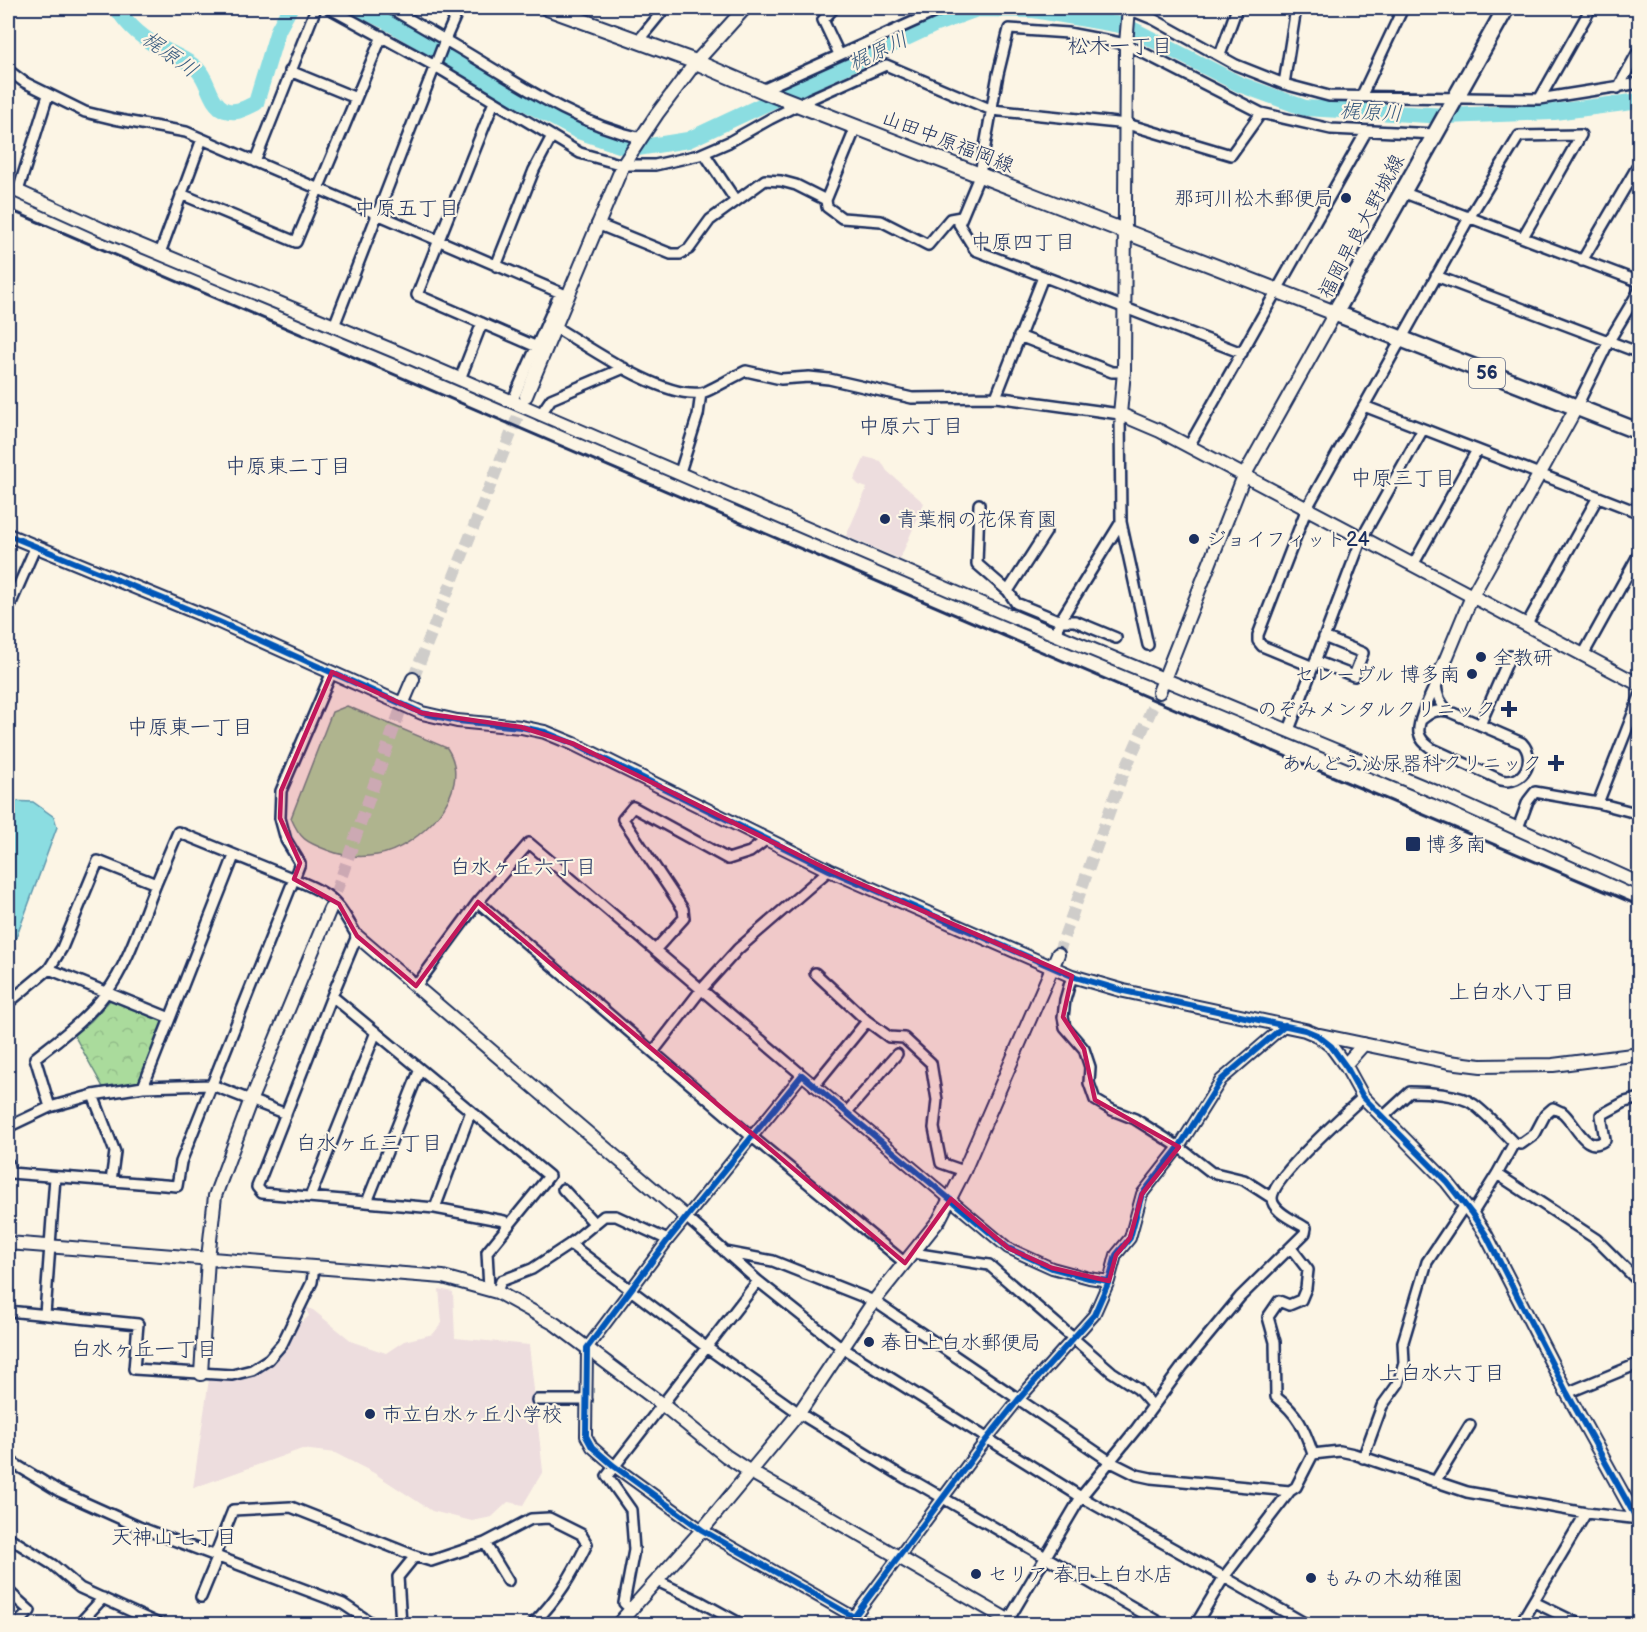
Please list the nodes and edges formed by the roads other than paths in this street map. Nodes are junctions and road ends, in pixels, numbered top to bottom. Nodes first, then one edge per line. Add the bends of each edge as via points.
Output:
1 (316, 8) edge
2 (329, 8) edge
3 (390, 8) edge
4 (459, 8) edge
5 (547, 8) edge
6 (665, 8) edge
7 (745, 8) edge
8 (834, 8) edge
9 (944, 8) edge
10 (1128, 8) edge
11 (1237, 8) edge
12 (1296, 8) edge
13 (1403, 8) edge
14 (1506, 8) edge
15 (1591, 8) edge
16 (382, 36) junction
17 (445, 40) junction
18 (638, 41) junction
19 (1126, 44) junction
20 (1640, 48) edge
21 (839, 54) junction
22 (1220, 55) junction
23 (696, 62) junction
24 (435, 66) junction
25 (8, 70) edge
26 (290, 71) junction
27 (1640, 83) edge
28 (1284, 84) junction
29 (1618, 88) junction
30 (764, 91) junction
31 (48, 95) junction
32 (1361, 97) junction
33 (356, 98) junction
34 (1540, 98) junction
35 (1456, 100) junction
36 (494, 102) junction
37 (795, 103) junction
38 (992, 110) junction
39 (1261, 113) junction
40 (1127, 123) junction
41 (856, 128) junction
42 (1438, 130) junction
43 (1366, 132) junction
44 (552, 136) junction
45 (202, 139) junction
46 (639, 139) junction
47 (704, 153) junction
48 (255, 162) junction
49 (1640, 162) edge
50 (624, 163) junction
51 (980, 174) junction
52 (13, 189) edge
53 (318, 190) junction
54 (1402, 192) junction
55 (181, 194) junction
56 (826, 200) junction
57 (736, 201) junction
58 (376, 214) junction
59 (961, 217) junction
60 (1469, 218) junction
61 (597, 224) junction
62 (1126, 232) junction
63 (1523, 237) junction
64 (438, 242) junction
65 (160, 253) junction
66 (1582, 261) junction
67 (496, 266) junction
68 (1437, 276) junction
69 (1043, 277) junction
70 (1640, 282) edge
71 (1640, 289) edge
72 (1277, 292) junction
73 (564, 294) junction
74 (1124, 308) junction
75 (1335, 313) junction
76 (482, 323) junction
77 (334, 326) junction
78 (555, 327) junction
79 (1019, 336) junction
80 (1401, 339) junction
81 (1610, 341) junction
82 (537, 347) junction
83 (1242, 353) junction
84 (1640, 353) edge
85 (624, 368) junction
86 (1124, 372) junction
87 (460, 379) junction
88 (701, 393) junction
89 (526, 396) tunnel mouth
90 (996, 397) junction
91 (512, 402) junction
92 (1364, 406) junction
93 (1576, 408) junction
94 (1120, 414) junction
95 (540, 415) junction
96 (1424, 429) junction
97 (1640, 432) edge
98 (1189, 446) junction
99 (1477, 450) junction
100 (680, 472) junction
101 (1538, 474) junction
102 (1244, 476) junction
103 (1598, 497) junction
104 (979, 504) dead end
105 (1307, 508) junction
106 (1640, 513) edge
107 (1121, 522) junction
108 (1046, 532) dead end
109 (8, 535) edge
110 (1362, 538) junction
111 (36, 548) junction
112 (1640, 552) edge
113 (1413, 565) junction
114 (1008, 591) junction
115 (1472, 596) junction
116 (8, 610) edge
117 (1527, 624) junction
118 (1058, 627) junction
119 (1324, 637) junction
120 (1116, 638) dead end
121 (1148, 645) dead end
122 (1583, 655) junction
123 (1510, 656) dead end
124 (1314, 664) junction
125 (332, 672) junction
126 (413, 679) tunnel mouth
127 (1164, 680) junction
128 (1436, 683) junction
129 (1640, 685) edge
130 (1159, 692) tunnel mouth
131 (1640, 696) edge
132 (404, 700) tunnel mouth
133 (1448, 711) junction
134 (1421, 720) junction
135 (1480, 725) junction
136 (1289, 730) junction
137 (1599, 803) junction
138 (1640, 814) edge
139 (1518, 828) junction
140 (767, 839) junction
141 (234, 856) junction
142 (829, 870) junction
143 (294, 879) junction
144 (156, 884) junction
145 (1640, 884) edge
146 (478, 902) junction
147 (330, 909) tunnel mouth
148 (357, 936) junction
149 (655, 950) junction
150 (1058, 954) tunnel mouth
151 (1052, 967) junction
152 (49, 969) junction
153 (815, 973) dead end
154 (1072, 976) junction
155 (416, 986) junction
156 (701, 990) junction
157 (106, 993) junction
158 (332, 996) junction
159 (8, 1003) edge
160 (170, 1018) junction
161 (867, 1021) junction
162 (1285, 1025) junction
163 (376, 1032) junction
164 (1317, 1035) junction
165 (1364, 1044) junction
166 (653, 1052) junction
167 (897, 1054) dead end
168 (1640, 1054) edge
169 (1345, 1065) junction
170 (420, 1069) junction
171 (802, 1075) junction
172 (212, 1085) junction
173 (814, 1086) junction
174 (143, 1087) junction
175 (93, 1095) junction
176 (1363, 1097) junction
177 (1640, 1098) edge
178 (251, 1100) junction
179 (50, 1107) junction
180 (471, 1111) junction
181 (846, 1113) junction
182 (286, 1114) junction
183 (1383, 1118) junction
184 (8, 1127) edge
185 (751, 1136) junction
186 (1514, 1143) junction
187 (1179, 1147) junction
188 (8, 1163) edge
189 (964, 1172) junction
190 (1497, 1174) junction
191 (55, 1177) junction
192 (111, 1181) junction
193 (563, 1188) dead end
194 (310, 1197) junction
195 (1272, 1198) junction
196 (951, 1199) junction
197 (367, 1202) junction
198 (435, 1208) junction
199 (1468, 1209) junction
200 (686, 1217) junction
201 (594, 1224) junction
202 (507, 1226) junction
203 (668, 1240) junction
204 (8, 1242) edge
205 (570, 1244) junction
206 (50, 1246) junction
207 (1291, 1248) junction
208 (725, 1252) junction
209 (208, 1258) junction
210 (909, 1258) junction
211 (314, 1267) junction
212 (758, 1281) junction
213 (1109, 1281) junction
214 (1640, 1283) edge
215 (493, 1290) junction
216 (630, 1290) junction
217 (874, 1301) junction
218 (8, 1311) edge
219 (45, 1314) junction
220 (1074, 1340) junction
221 (706, 1347) junction
222 (841, 1347) junction
223 (587, 1348) junction
224 (1640, 1363) edge
225 (201, 1374) junction
226 (1568, 1393) junction
227 (537, 1400) dead end
228 (587, 1400) junction
229 (1018, 1400) junction
230 (663, 1405) junction
231 (1152, 1405) junction
232 (799, 1413) junction
233 (1470, 1425) dead end
234 (986, 1440) junction
235 (1313, 1454) junction
236 (1363, 1458) junction
237 (8, 1460) edge
238 (1110, 1461) junction
239 (614, 1466) junction
240 (749, 1471) junction
241 (1435, 1482) junction
242 (1290, 1491) junction
243 (1081, 1497) junction
244 (942, 1498) junction
245 (1586, 1513) junction
246 (1639, 1522) edge
247 (702, 1530) junction
248 (8, 1537) edge
249 (485, 1543) junction
250 (216, 1556) junction
251 (415, 1556) junction
252 (898, 1557) junction
253 (1044, 1557) junction
254 (1224, 1577) junction
255 (508, 1581) dead end
256 (657, 1581) junction
257 (8, 1591) edge
258 (201, 1597) dead end
259 (103, 1598) junction
260 (1534, 1602) junction
261 (632, 1610) junction
262 (851, 1621) edge
263 (1010, 1623) edge
264 (17, 1624) edge
265 (79, 1624) edge
266 (159, 1624) edge
267 (374, 1624) edge
268 (401, 1624) edge
269 (534, 1624) edge
270 (618, 1624) edge
271 (741, 1624) edge
272 (870, 1624) edge
273 (1162, 1624) edge
274 (1196, 1624) edge
275 (1306, 1624) edge
276 (1520, 1624) edge
277 (1579, 1624) edge

1 - 26 street
2 - 16 street
3 - 17 street
4 - 17 street
5 - 18 main road, 山田中原福岡線
6 - 18 street
7 - 23 street
8 - 21 street via 824,20
9 - 21 street
10 - 19 street
10 - 22 street
11 - 22 street
12 - 28 street
13 - 32 street
14 - 35 main road
15 - 34 street
16 - 24 street
16 - 33 street
17 - 24 street
17 - 46 street via 596,126
18 - 23 main road, 山田中原福岡線
19 - 38 street via 1068,33 1009,29
19 - 39 street
19 - 40 street
20 - 29 street
21 - 30 street
22 - 28 street
23 - 30 main road, 山田中原福岡線
23 - 46 street
24 - 36 street
24 - 58 street
25 - 31 street
26 - 33 street
26 - 48 street
27 - 29 street
28 - 32 street via 1329,96
29 - 34 street
30 - 37 main road, 山田中原福岡線
31 - 45 street via 85,112 186,132
31 - 52 street
32 - 35 street
33 - 53 street
34 - 35 street
35 - 42 main road, 福岡早良大野城線
36 - 44 street
36 - 64 street
37 - 38 street via 886,65
37 - 41 main road, 山田中原福岡線
37 - 47 street
38 - 40 street
38 - 51 street
39 - 40 street via 1232,154
39 - 43 street via 1331,129
40 - 62 street
41 - 51 main road, 山田中原福岡線
41 - 56 street
42 - 43 street
42 - 54 main road, 福岡早良大野城線
43 - 72 street
44 - 50 street via 580,153
44 - 67 street via 534,170
45 - 48 street
45 - 55 street
46 - 50 street
47 - 50 street via 655,165
47 - 57 street
48 - 53 street
49 - 66 street
50 - 61 street
51 - 59 street
51 - 62 main road, 山田中原福岡線
52 - 65 street
53 - 55 street via 297,242
53 - 58 street
54 - 60 street
54 - 75 main road, 福岡早良大野城線
55 - 65 street
56 - 57 street via 796,185 765,180
56 - 59 street via 827,207 842,218 881,221 928,245 950,219
57 - 61 street via 710,220 689,249 680,254 671,254
58 - 64 street
58 - 77 street
59 - 69 street via 959,224 975,250
60 - 63 street
60 - 63 street via 1519,136 1581,135
60 - 68 street
61 - 73 street
62 - 72 main road, 山田中原福岡線
62 - 74 street
63 - 66 street
64 - 67 street
64 - 76 street via 417,295
65 - 77 street
66 - 70 street
67 - 73 street
68 - 80 street
68 - 81 street
69 - 74 street
69 - 79 street
71 - 81 street
72 - 75 main road, 山田中原福岡線
72 - 83 street
73 - 78 street
73 - 82 street
74 - 83 street
74 - 86 street
75 - 80 main road, 福岡早良大野城線 / 56
75 - 102 street
76 - 82 street
76 - 87 street
77 - 87 street
78 - 85 street
78 - 89 street
79 - 86 street via 1112,372
79 - 90 street
80 - 92 street
80 - 93 main road, 福岡早良大野城線 / 56
81 - 84 street
81 - 93 street
82 - 91 street
83 - 98 street
85 - 88 street via 666,389
85 - 95 street via 551,399
86 - 94 street
87 - 91 street
88 - 90 street via 746,371 771,378 829,379 912,398
88 - 100 street
90 - 94 street
91 - 95 street
92 - 96 street
92 - 105 street
93 - 97 main road, 福岡早良大野城線 / 56
93 - 101 street
94 - 98 street
94 - 107 street
95 - 100 street
96 - 99 street
96 - 110 street
98 - 102 street
99 - 101 street
99 - 113 street
100 - 118 street via 981,603
101 - 103 street
101 - 115 street
102 - 105 street
102 - 127 street
103 - 106 street
103 - 117 street
104 - 114 street via 977,564
105 - 110 street
105 - 124 street via 1258,641 1262,646
107 - 118 street
107 - 121 street
108 - 114 street
109 - 111 street
110 - 113 street
110 - 119 street
111 - 116 street
111 - 125 street
112 - 122 street
113 - 115 street
114 - 118 street via 1016,603
115 - 117 street
115 - 128 street
117 - 122 street
118 - 120 street via 1075,621
118 - 127 street
119 - 124 street
119 - 124 street via 1363,653 1354,676
122 - 129 street
123 - 135 street
124 - 136 street
125 - 140 street via 422,713 545,732
125 - 143 street via 281,791 280,818 286,840 300,863
126 - 132 street
127 - 130 street
127 - 136 street
128 - 133 street via 1437,695
128 - 134 street
131 - 137 street
133 - 134 street via 1430,712
133 - 135 street
134 - 135 street via 1422,741 1431,748 1501,780 1519,780 1530,758 1528,749
136 - 139 street
137 - 138 street
137 - 139 street via 1535,792
139 - 145 street
140 - 142 street
140 - 149 street via 750,852 728,859 633,807 623,819 683,909 684,918
141 - 143 street
141 - 144 street via 178,832
141 - 160 street
142 - 151 street
142 - 156 street via 738,949
143 - 148 street via 326,893 339,904
143 - 172 street
144 - 152 street via 99,861
144 - 157 street via 120,971
146 - 149 street via 529,843
146 - 155 street
146 - 166 street
147 - 178 street
148 - 155 street
148 - 158 street
149 - 156 street
150 - 151 street
151 - 154 street
151 - 189 street
152 - 157 street
152 - 159 street
153 - 161 street
154 - 162 street
154 - 187 street via 1063,1017 1065,1026 1084,1049 1095,1100
155 - 200 street
156 - 166 street
156 - 171 street
157 - 160 street
157 - 179 street via 72,1029 35,1058
158 - 163 street
158 - 182 street
160 - 174 street
161 - 173 street
161 - 189 street via 889,1037 904,1038 931,1063 937,1100 934,1128 941,1163
162 - 164 street
162 - 187 street via 1221,1080
163 - 170 street
163 - 194 street
164 - 165 street
164 - 169 street
165 - 168 street via 1481,1066 1553,1065
165 - 169 street
166 - 185 street
167 - 181 street
169 - 176 street
170 - 180 street
170 - 197 street
171 - 173 street
171 - 185 street
172 - 174 street
172 - 178 street
172 - 192 street via 181,1162 177,1186
173 - 181 street
174 - 175 street
175 - 179 street
175 - 192 street via 115,1152
176 - 183 street
176 - 195 street via 1309,1147 1276,1187
177 - 186 street via 1600,1115 1605,1140 1598,1145 1583,1138 1562,1112 1553,1108 1535,1134 1521,1144
178 - 182 street
178 - 209 street via 215,1196
179 - 184 street
180 - 198 street
180 - 202 street via 549,1176
181 - 196 street
182 - 194 street via 257,1187 262,1193
183 - 186 street via 1410,1092 1448,1096 1472,1102
183 - 199 street via 1447,1182
185 - 200 street
185 - 210 street
186 - 190 street
187 - 195 street via 1212,1172 1244,1180
187 - 213 street via 1142,1194 1130,1239 1116,1255
188 - 191 street via 10,1173
189 - 196 street
190 - 199 street
190 - 214 street via 1596,1239
191 - 192 street
191 - 206 street
193 - 201 street
194 - 197 street
195 - 207 street via 1280,1212 1306,1228
196 - 210 street
196 - 213 street via 1008,1248 1052,1268
197 - 198 street
198 - 202 street via 504,1221
199 - 226 street via 1486,1235
199 - 236 street via 1427,1262 1403,1342 1404,1363 1398,1384 1382,1406
200 - 203 street
200 - 208 street
201 - 203 street via 604,1216 616,1216
201 - 205 street
202 - 215 street via 487,1252
203 - 216 street
204 - 206 street
205 - 215 street via 532,1269 501,1281
205 - 216 street
206 - 209 street
206 - 219 street
207 - 231 street via 1240,1297
207 - 235 street via 1308,1270 1301,1300 1288,1305 1279,1301 1268,1317 1275,1342 1276,1397 1293,1410
208 - 212 street
208 - 217 street via 773,1261
209 - 211 street
209 - 225 street
210 - 217 street
210 - 220 street via 989,1265
211 - 215 street via 443,1278
211 - 225 street via 312,1282 282,1344 269,1359 252,1370 232,1375
212 - 221 street
212 - 222 street
213 - 220 street via 1094,1315
215 - 223 street via 529,1308
216 - 221 street
216 - 223 street
217 - 222 street
217 - 229 street
218 - 219 street
219 - 225 street via 138,1324 134,1369
220 - 229 street
220 - 231 street via 1138,1389
221 - 230 street
221 - 232 street
222 - 232 street
222 - 234 street
223 - 228 street
223 - 230 street
224 - 226 street
226 - 246 street
227 - 228 street
228 - 239 street via 586,1436 592,1447
229 - 234 street
229 - 238 street
230 - 239 street
230 - 240 street
231 - 238 street
232 - 240 street
232 - 244 street
233 - 241 street
234 - 243 street
234 - 244 street
235 - 236 street via 1340,1451
235 - 242 street
236 - 241 street
237 - 250 street via 59,1491
238 - 242 street via 1151,1478
238 - 243 street
239 - 247 street
239 - 261 street via 607,1476 632,1510 634,1550 624,1603
240 - 247 street
240 - 252 street
241 - 245 street via 1467,1492
242 - 254 street
243 - 253 street
243 - 254 street
244 - 252 street
244 - 253 street
245 - 246 street
245 - 260 street
247 - 256 street
247 - 262 street
248 - 259 street via 53,1565 80,1588
249 - 251 street via 431,1561
249 - 255 street
249 - 269 street via 531,1519 549,1518 581,1534 587,1544 570,1579
250 - 251 street via 233,1510 291,1507
250 - 258 street
250 - 267 street via 343,1604
251 - 268 street via 398,1577
252 - 262 street
252 - 263 street
253 - 263 street
253 - 273 street
254 - 274 street
254 - 275 street
256 - 261 street
256 - 271 street
257 - 264 street via 30,1611
259 - 265 street
259 - 266 street
260 - 276 street
260 - 277 street
261 - 270 street
262 - 272 street

